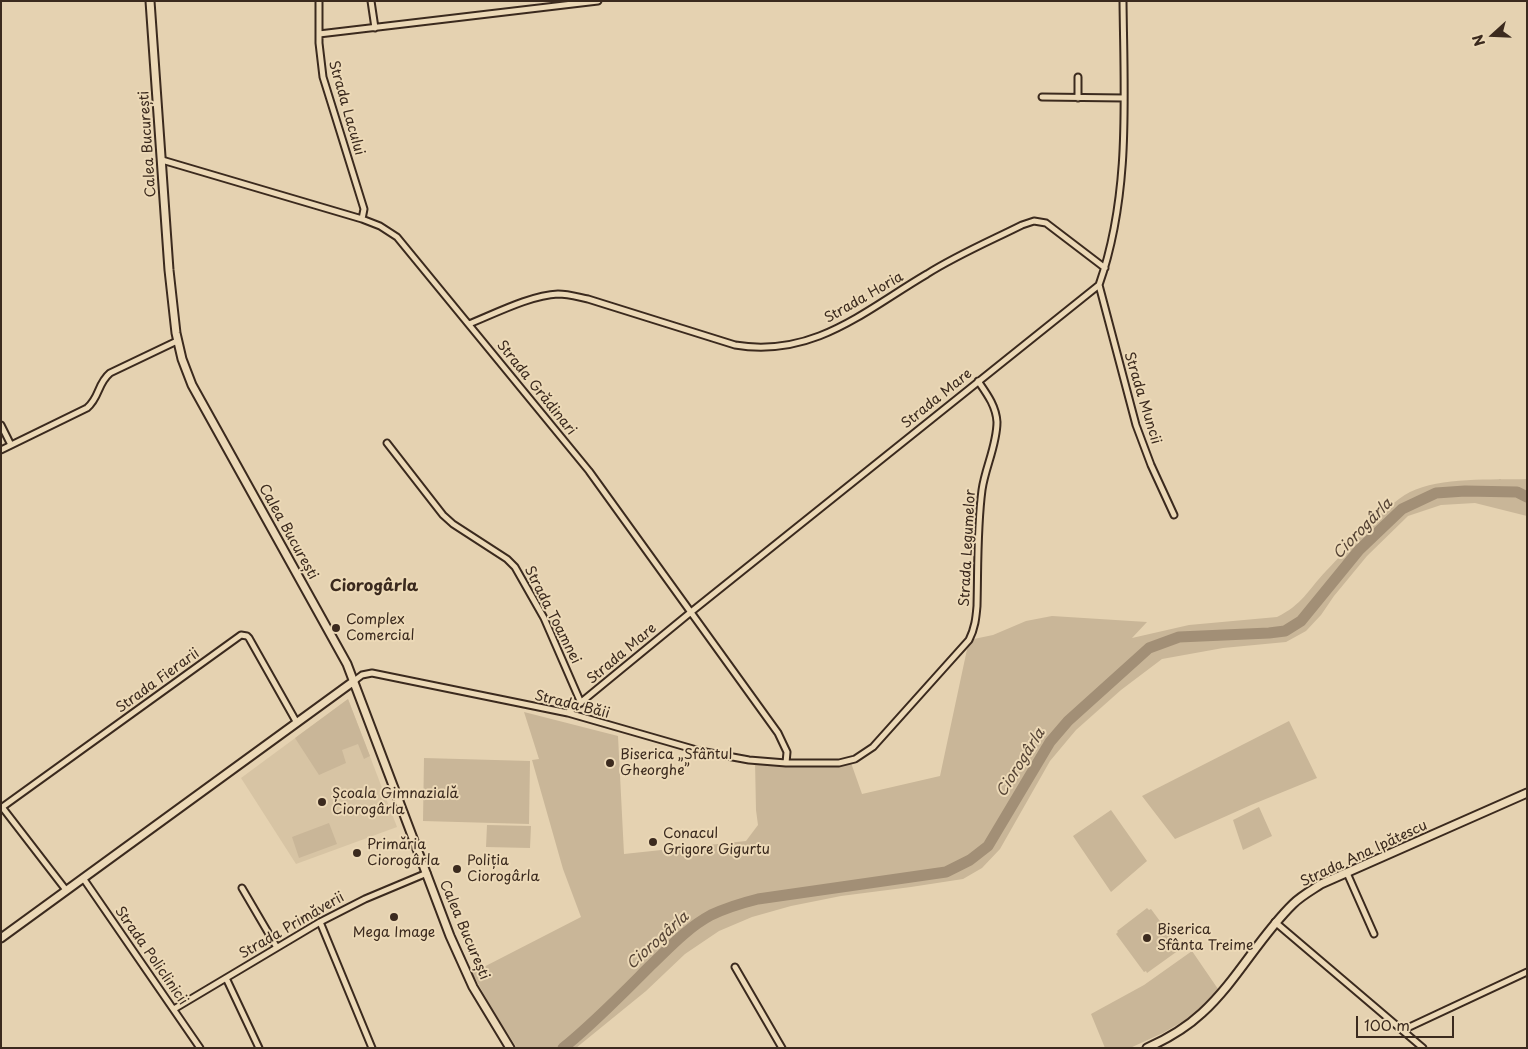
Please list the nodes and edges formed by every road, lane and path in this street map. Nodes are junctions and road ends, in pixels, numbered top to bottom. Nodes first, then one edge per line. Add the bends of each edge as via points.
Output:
1 (150, 1) edge
2 (319, 1) edge
3 (371, 1) edge
4 (598, 1) edge
5 (1123, 1) edge
6 (374, 28) junction
7 (319, 34) junction
8 (1078, 77) dead end
9 (1042, 97) dead end
10 (1078, 98) junction
11 (1124, 98) junction
12 (162, 160) junction
13 (362, 219) junction
14 (1105, 268) junction
15 (1099, 285) junction
16 (469, 324) junction
17 (177, 341) junction
18 (978, 381) junction
19 (1, 425) edge
20 (386, 443) dead end
21 (12, 445) junction
22 (1, 450) edge
23 (1174, 515) dead end
24 (690, 612) junction
25 (973, 632) joint
26 (354, 681) junction
27 (581, 702) junction
28 (568, 714) junction
29 (297, 723) junction
30 (786, 763) junction
31 (1527, 793) edge
32 (2, 808) edge
33 (427, 872) junction
34 (1347, 873) junction
35 (83, 878) junction
36 (242, 888) dead end
37 (66, 890) junction
38 (320, 922) junction
39 (1275, 922) junction
40 (1374, 934) dead end
41 (1, 938) edge
42 (276, 946) junction
43 (735, 967) dead end
44 (1527, 972) edge
45 (226, 978) junction
46 (174, 1009) junction
47 (1403, 1030) junction
48 (510, 1047) edge
49 (200, 1048) edge
50 (259, 1048) edge
51 (372, 1048) edge
52 (782, 1048) edge
53 (1147, 1048) edge
54 (1423, 1048) edge

1 - 12 main road, Calea București
2 - 7 street, Strada Lacului
3 - 6 street
4 - 6 street
5 - 11 street
6 - 7 street
7 - 13 street, Strada Lacului via 323,77 364,209
8 - 10 street
9 - 10 street
10 - 11 street
11 - 14 street via 1119,205
12 - 13 street, Strada Grădinari
12 - 17 main road, Calea București
13 - 16 street, Strada Grădinari via 397,237
14 - 15 street
14 - 16 street, Strada Horia via 1046,223 1034,221 948,262 838,328 788,346 759,348 735,345 588,299 558,294 536,298
15 - 18 street, Strada Mare
15 - 23 street, Strada Muncii via 1136,425
16 - 24 street, Strada Grădinari via 589,471
17 - 21 street via 110,374 102,381 94,402 87,408
17 - 26 main road, Calea București via 192,385 341,652
18 - 24 street, Strada Mare
18 - 25 street, Strada Legumelor via 991,400 997,424 982,488
19 - 21 street
20 - 27 street, Strada Toamnei via 443,515 515,567 544,618
21 - 22 street
24 - 27 street, Strada Mare
24 - 30 street, Strada Grădinari via 778,733 787,752
25 - 30 street, Strada Băii via 873,747 856,759 839,763
26 - 28 street, Strada Băii via 362,674 372,673
26 - 29 main road
26 - 33 main road, Calea București
27 - 28 street, Strada Mare
28 - 30 street, Strada Băii via 700,751
29 - 32 street, Strada Fierarii via 249,638 241,635
29 - 35 main road
31 - 34 main road, Strada Ana Ipătescu
32 - 37 street
33 - 38 street, Strada Primăverii
33 - 48 main road, Calea București via 464,969
34 - 39 main road, Strada Ana Ipătescu via 1303,896
34 - 40 street
35 - 37 main road
35 - 46 street, Strada Policlinicii
36 - 42 street
37 - 41 main road
38 - 42 street, Strada Primăverii
38 - 51 street
39 - 47 street
39 - 53 main road, Strada Ana Ipătescu via 1239,972 1201,1015
42 - 45 street, Strada Primăverii
43 - 52 street
44 - 47 street
45 - 46 street, Strada Primăverii
45 - 50 street
46 - 49 street, Strada Policlinicii
47 - 54 street

